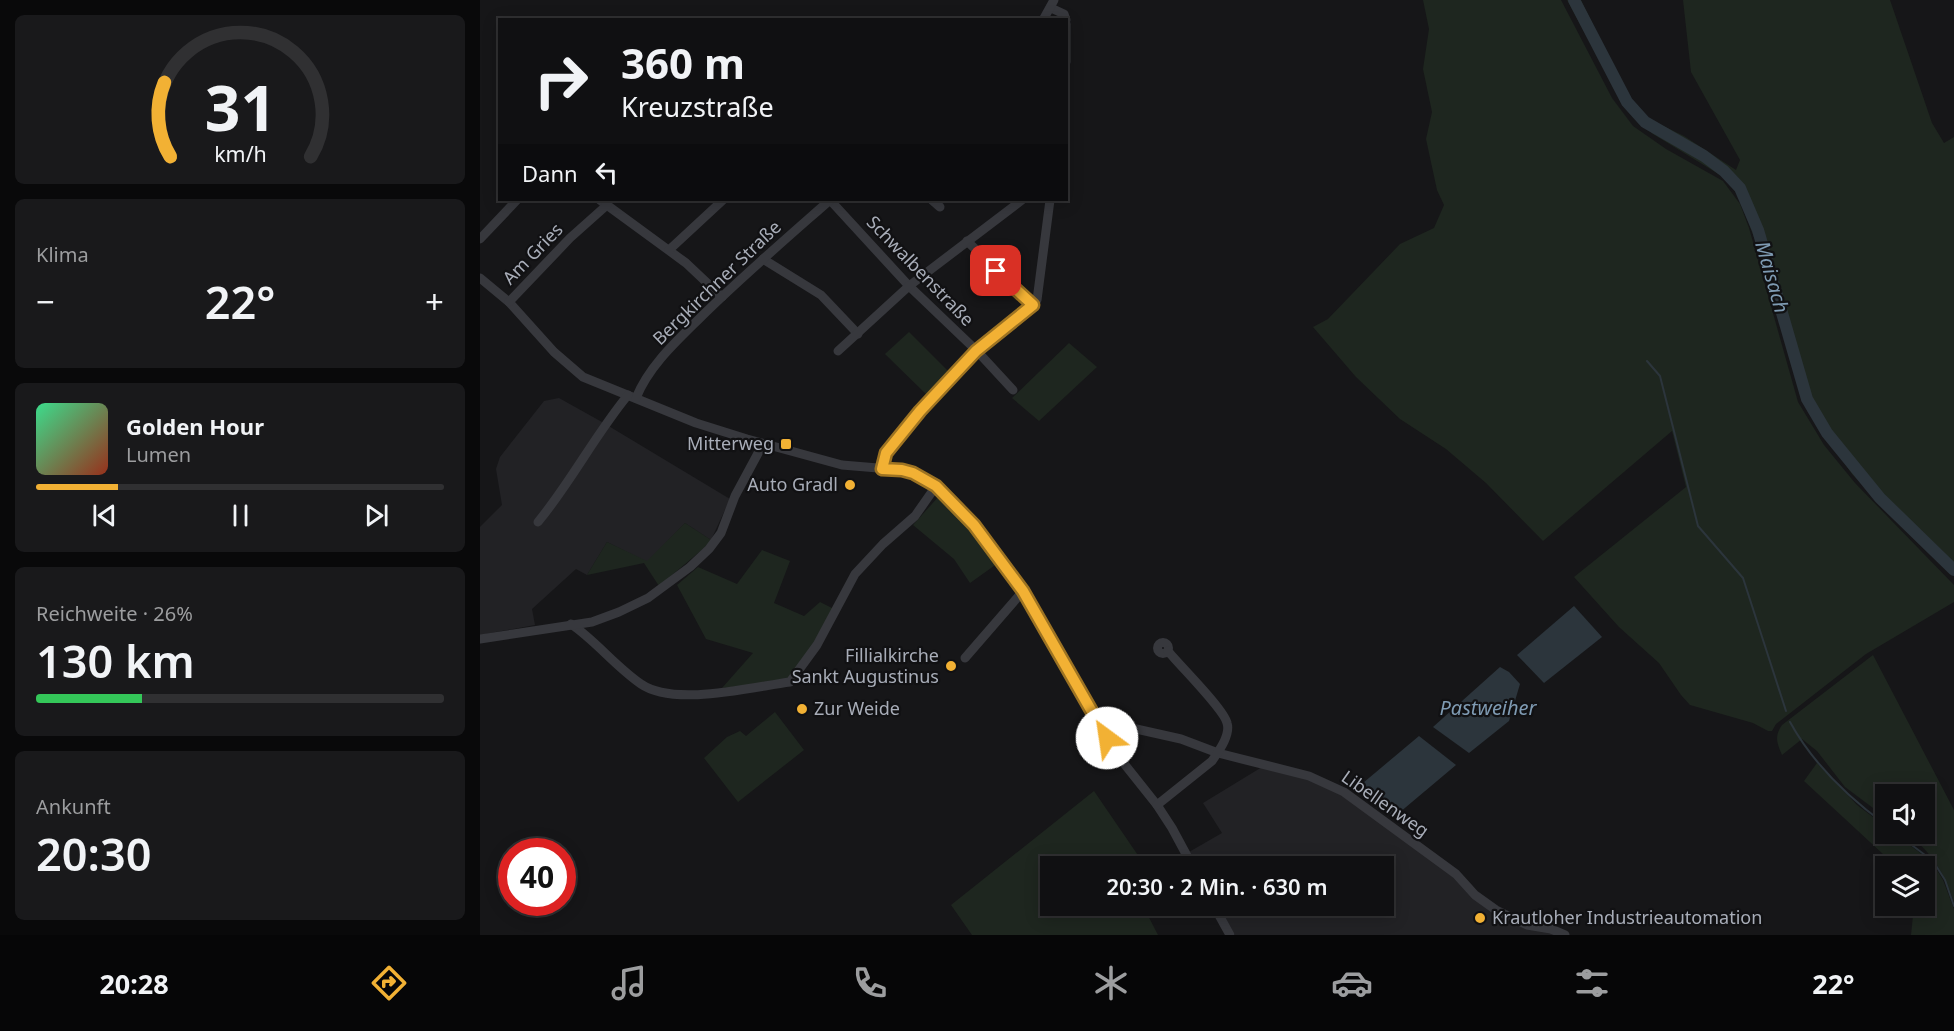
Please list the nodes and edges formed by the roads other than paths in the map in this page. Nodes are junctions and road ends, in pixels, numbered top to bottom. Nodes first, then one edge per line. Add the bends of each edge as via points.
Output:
1 (1053, 4) edge
2 (1044, 18) edge
3 (1065, 18) edge
4 (516, 201) edge
5 (718, 201) edge
6 (829, 201) edge
7 (831, 201) edge
8 (933, 201) edge
9 (1021, 201) edge
10 (1050, 201) edge
11 (603, 202) edge
12 (940, 207) dead end
13 (480, 239) edge
14 (967, 241) junction
15 (669, 250) junction
16 (764, 259) junction
17 (480, 278) edge
18 (909, 286) junction
19 (722, 297) junction
20 (509, 302) junction
21 (1033, 305) junction
22 (858, 334) junction
23 (838, 351) dead end
24 (976, 351) junction
25 (1013, 390) dead end
26 (632, 397) junction
27 (763, 444) junction
28 (882, 469) junction
29 (936, 486) junction
30 (538, 522) dead end
31 (1023, 591) junction
32 (571, 624) junction
33 (480, 639) edge
34 (1168, 651) dead end
35 (965, 658) dead end
36 (1096, 720) junction
37 (1218, 753) junction
38 (1157, 805) junction
39 (1187, 856) edge
40 (1220, 916) edge
41 (1230, 935) edge
42 (1565, 935) edge

1 - 2 street
1 - 3 street
4 - 13 street
5 - 15 street
6 - 16 street, Bergkirchner Straße
7 - 18 street, Schwalbenstraße
8 - 12 street
9 - 14 street
10 - 21 street via 1038,300
11 - 15 street
11 - 20 street, Am Gries
14 - 18 street
14 - 21 street
15 - 19 street
16 - 19 street, Bergkirchner Straße
16 - 22 street via 821,295
17 - 20 street
18 - 22 street
18 - 24 street, Schwalbenstraße
19 - 26 street, Bergkirchner Straße via 674,344
20 - 26 street via 579,374
21 - 24 street
22 - 23 street
24 - 25 street, Schwalbenstraße
24 - 28 street via 898,436 886,453
26 - 27 street
26 - 30 street, Bergkirchner Straße via 610,417
27 - 28 street via 842,465
27 - 32 street via 735,496 721,533 690,567 648,598 619,612 592,622
28 - 29 street via 913,473
29 - 31 street via 974,525
29 - 32 street via 915,516 855,574 817,645 790,682 697,695 672,694 643,686
31 - 35 street
31 - 36 street
32 - 33 street
34 - 37 street via 1228,723
36 - 37 street, Libellenweg via 1181,739
36 - 38 street via 1118,756
37 - 38 street
37 - 42 street, Libellenweg via 1309,776 1344,792 1456,874 1496,910 1527,925
38 - 39 street
40 - 41 street

